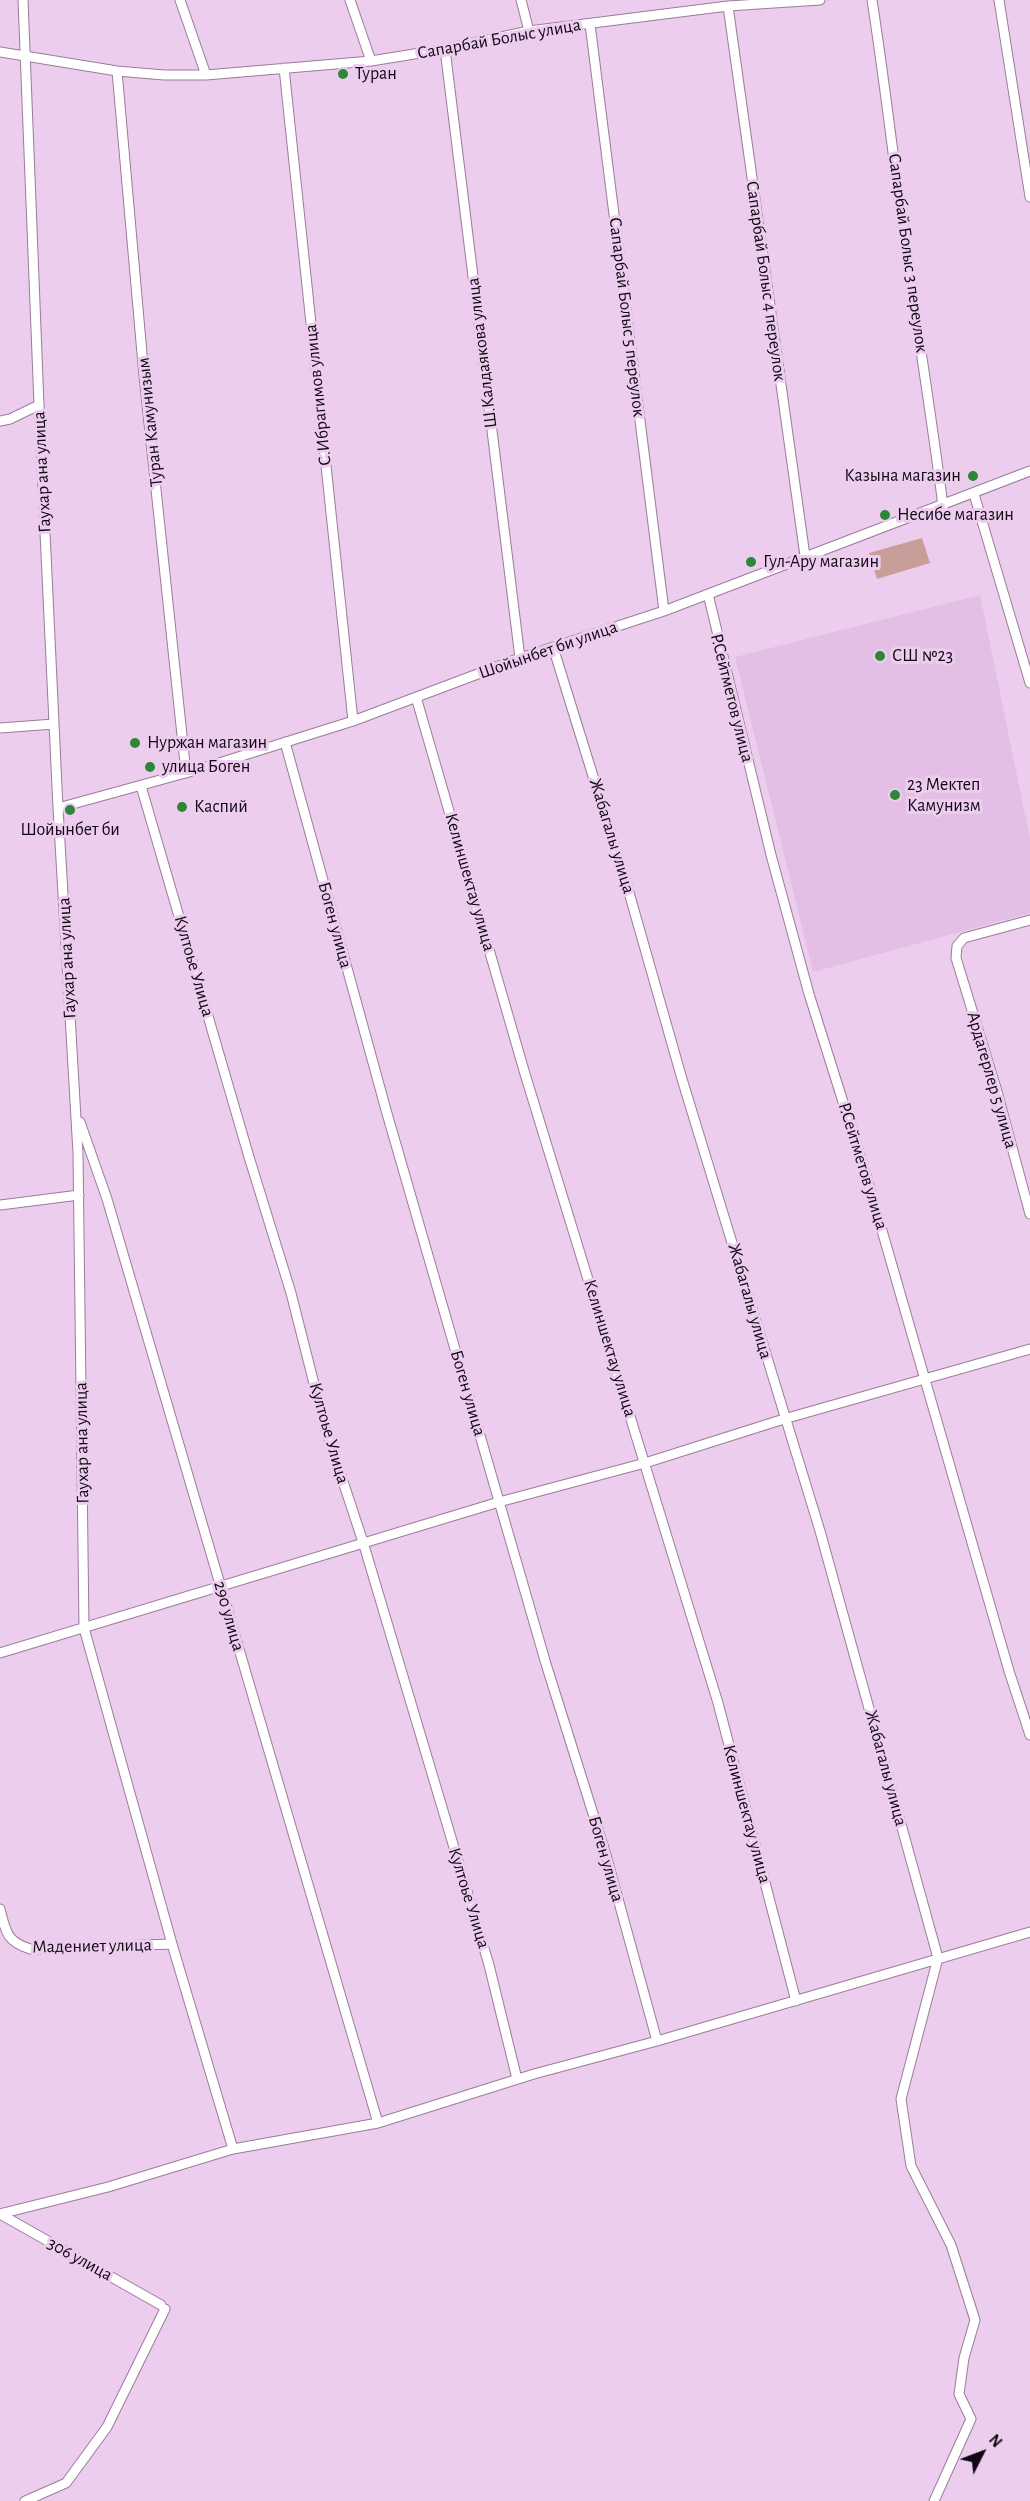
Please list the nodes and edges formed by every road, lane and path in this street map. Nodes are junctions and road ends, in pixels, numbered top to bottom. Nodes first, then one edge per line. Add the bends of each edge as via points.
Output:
1 (23, 0) edge
2 (180, 0) edge
3 (350, 0) edge
4 (521, 0) edge
5 (691, 0) edge
6 (820, 0) edge
7 (872, 0) edge
8 (999, 0) edge
9 (728, 6) junction
10 (693, 10) junction
11 (590, 24) junction
12 (529, 31) junction
13 (445, 49) junction
14 (0, 52) edge
15 (24, 56) junction
16 (371, 61) junction
17 (284, 68) junction
18 (117, 71) junction
19 (206, 75) junction
20 (1030, 197) edge
21 (39, 405) junction
22 (0, 421) edge
23 (1030, 471) edge
24 (974, 494) junction
25 (943, 506) junction
26 (805, 556) junction
27 (708, 594) junction
28 (664, 611) junction
29 (553, 647) junction
30 (520, 658) junction
31 (1030, 683) edge
32 (416, 697) junction
33 (352, 721) junction
34 (54, 724) junction
35 (0, 728) edge
36 (285, 742) junction
37 (186, 773) junction
38 (141, 786) junction
39 (58, 808) junction
40 (1030, 920) edge
41 (76, 1112) junction
42 (79, 1195) junction
43 (0, 1205) edge
44 (1030, 1214) edge
45 (1030, 1349) edge
46 (926, 1378) junction
47 (784, 1419) junction
48 (645, 1463) junction
49 (499, 1502) junction
50 (363, 1542) junction
51 (220, 1586) junction
52 (84, 1628) junction
53 (0, 1653) edge
54 (1030, 1735) edge
55 (0, 1909) edge
56 (1030, 1932) edge
57 (172, 1944) junction
58 (938, 1958) junction
59 (796, 2001) junction
60 (657, 2041) junction
61 (517, 2079) junction
62 (378, 2123) junction
63 (233, 2148) junction
64 (0, 2214) edge
65 (25, 2501) edge
66 (934, 2501) edge

1 - 15 street, Гаухар ана улица
2 - 19 street
3 - 16 street
4 - 12 street
5 - 10 street
6 - 9 street, Сапарбай Болыс улица
7 - 25 street, Сапарбай Болыс 3 переулок
8 - 20 street
9 - 10 street, Сапарбай Болыс улица
9 - 26 street, Сапарбай Болыс 4 переулок
10 - 11 street, Сапарбай Болыс улица
11 - 12 street, Сапарбай Болыс улица
11 - 28 street, Сапарбай Болыс 5 переулок
12 - 13 street, Сапарбай Болыс улица
13 - 16 street, Сапарбай Болыс улица
13 - 30 street, Ш.Калдаякова улица
14 - 15 street, Сапарбай Болыс улица
15 - 18 street, Сапарбай Болыс улица
15 - 21 street, Гаухар ана улица
16 - 17 street, Сапарбай Болыс улица
17 - 19 street, Сапарбай Болыс улица
17 - 33 street, С.Ибрагимов улица
18 - 19 street, Сапарбай Болыс улица
18 - 37 street, Туран Камунизым
21 - 22 street
21 - 34 street, Гаухар ана улица
23 - 24 street, Шойынбет би улица
24 - 25 street, Шойынбет би улица
24 - 31 street
25 - 26 street, Шойынбет би улица
26 - 27 street, Шойынбет би улица
27 - 28 street, Шойынбет би улица
27 - 46 street, Р.Сейтметов улица via 809,994
28 - 29 street, Шойынбет би улица
29 - 30 street, Шойынбет би улица
29 - 47 street, Жабагалы улица
30 - 32 street, Шойынбет би улица
32 - 33 street, Шойынбет би улица
32 - 48 street, Келиншектау улица via 525,1074
33 - 36 street, Шойынбет би улица
34 - 35 street
34 - 39 street, Гаухар ана улица
36 - 37 street, Шойынбет би улица
36 - 49 street, Боген улица
37 - 38 street, Шойынбет би улица
38 - 39 street, Шойынбет би улица
38 - 50 street, Култоье Улица via 291,1293 325,1427
39 - 41 street, Гаухар ана улица
40 - 44 street, Ардагерлер 5 улица via 964,938 957,946 956,958
41 - 42 street, Гаухар ана улица
41 - 51 street, 290 улица via 107,1199
42 - 43 street
42 - 52 street, Гаухар ана улица
45 - 46 street
46 - 47 street
46 - 54 street, Р.Сейтметов улица
47 - 48 street
47 - 58 street, Жабагалы улица via 826,1554
48 - 49 street
48 - 59 street, Келиншектау улица via 718,1703
49 - 50 street
49 - 60 street, Боген улица via 606,1855
50 - 51 street
50 - 61 street, Култоье Улица via 489,1965
51 - 52 street
51 - 62 street, 290 улица
52 - 53 street
52 - 57 street, Гаухар ана улица
55 - 57 street, Мадениет улица via 7,1935 15,1944 30,1949
56 - 58 street
57 - 63 street, Гаухар ана улица
58 - 59 street
58 - 66 street via 901,2099 911,2166 951,2245 975,2320 958,2394 971,2419
59 - 60 street
60 - 61 street
61 - 62 street
62 - 63 street
63 - 64 street via 108,2187
64 - 65 street, 306 улица via 163,2307 107,2427 66,2483

